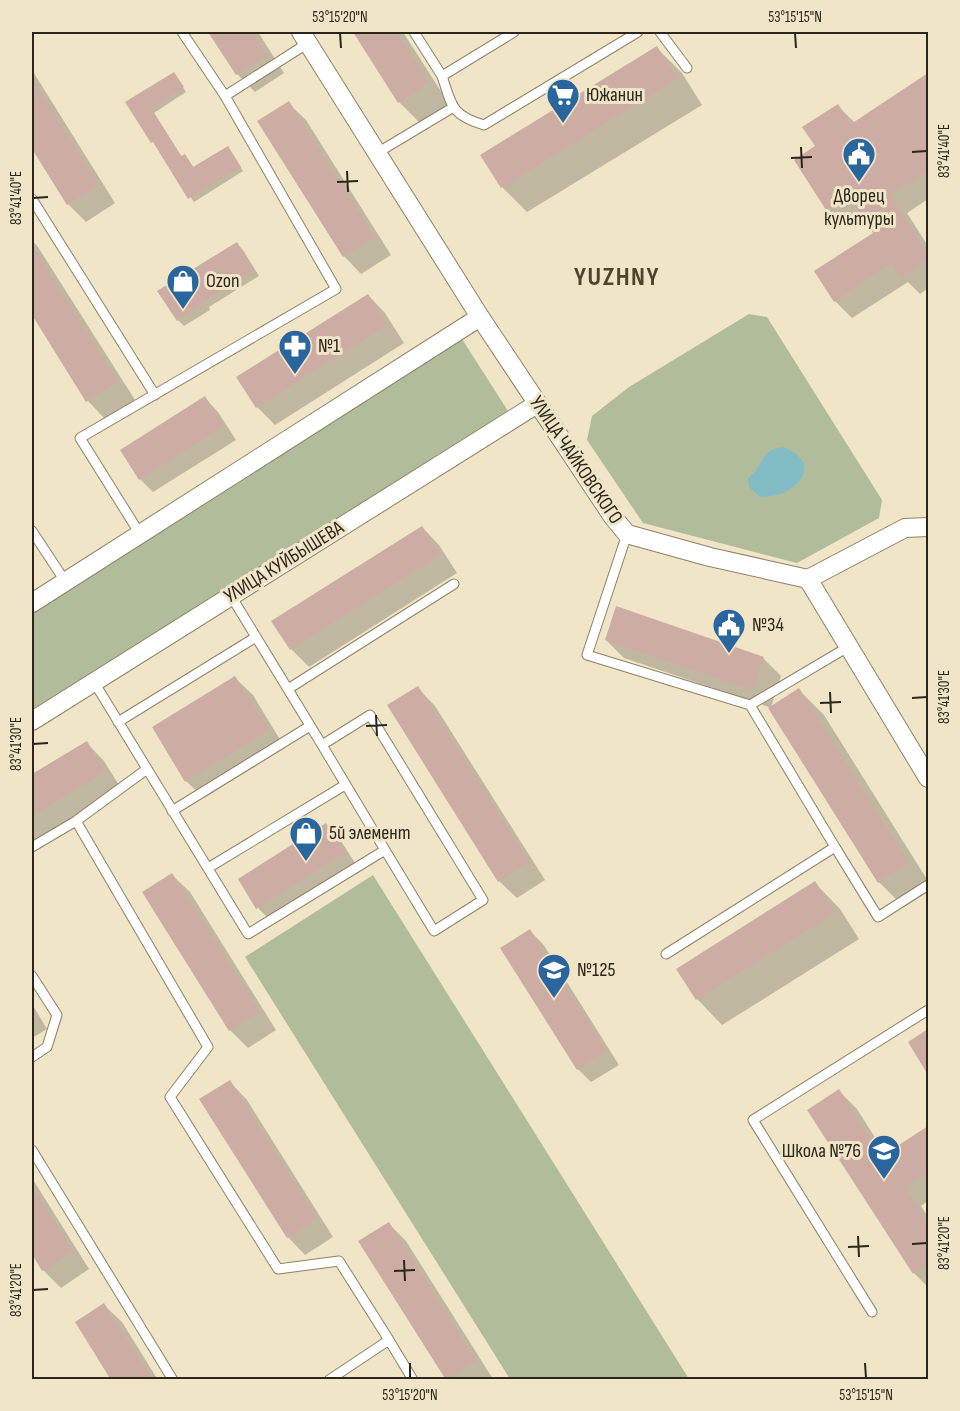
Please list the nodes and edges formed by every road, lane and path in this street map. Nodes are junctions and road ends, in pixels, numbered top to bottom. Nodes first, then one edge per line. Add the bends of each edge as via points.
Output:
1 (182, 32) edge
2 (414, 32) edge
3 (514, 32) edge
4 (638, 32) edge
5 (660, 32) edge
6 (305, 37) edge
7 (687, 68) dead end
8 (442, 76) junction
9 (225, 96) junction
10 (452, 108) junction
11 (378, 153) junction
12 (32, 199) edge
13 (480, 317) junction
14 (155, 395) junction
15 (537, 404) junction
16 (928, 527) edge
17 (32, 531) edge
18 (140, 534) junction
19 (627, 534) junction
20 (808, 579) junction
21 (65, 581) junction
22 (454, 584) dead end
23 (231, 596) junction
24 (32, 603) edge
25 (256, 637) junction
26 (848, 647) junction
27 (94, 682) junction
28 (288, 689) junction
29 (750, 705) junction
30 (32, 721) edge
31 (118, 722) junction
32 (310, 726) junction
33 (322, 745) junction
34 (147, 769) junction
35 (928, 778) edge
36 (345, 785) junction
37 (172, 811) junction
38 (76, 821) junction
39 (835, 847) junction
40 (32, 848) edge
41 (385, 850) junction
42 (208, 868) junction
43 (928, 885) edge
44 (666, 954) dead end
45 (32, 976) edge
46 (928, 1010) edge
47 (32, 1057) edge
48 (32, 1150) edge
49 (872, 1312) dead end
50 (389, 1340) junction
51 (173, 1380) edge
52 (329, 1380) edge
53 (413, 1380) edge

1 - 9 lane
2 - 8 lane
3 - 8 lane
4 - 10 lane via 484,125 467,120
5 - 7 lane
6 - 9 lane
6 - 11 street, УЛИЦА ЧАЙКОВСКОГО
8 - 10 lane
9 - 14 lane via 336,289
10 - 11 lane
11 - 13 street, УЛИЦА ЧАЙКОВСКОГО
12 - 14 lane
13 - 15 street, УЛИЦА ЧАЙКОВСКОГО
13 - 18 street
14 - 18 lane via 80,438
15 - 19 street, УЛИЦА ЧАЙКОВСКОГО
15 - 23 street, УЛИЦА КУЙБЫШЕВА
16 - 20 street via 905,528
17 - 21 lane
18 - 21 street
19 - 20 street, УЛИЦА ЧАЙКОВСКОГО
19 - 29 lane via 587,655
20 - 26 street
21 - 24 street
22 - 28 lane
23 - 25 lane
23 - 27 street, УЛИЦА КУЙБЫШЕВА
25 - 28 lane
25 - 31 lane
26 - 29 lane
26 - 35 street
27 - 30 street, УЛИЦА КУЙБЫШЕВА
27 - 31 lane
28 - 32 lane
29 - 39 lane
31 - 34 lane
32 - 33 lane
32 - 37 lane
33 - 36 lane
33 - 41 lane via 370,715 483,900 434,931
34 - 37 lane
34 - 38 lane
36 - 41 lane
36 - 42 lane
37 - 42 lane
38 - 40 lane
38 - 50 lane via 208,1047 170,1097 278,1269 339,1261
39 - 43 lane via 878,917
39 - 44 lane
41 - 42 lane via 248,934
45 - 47 lane via 57,1015 47,1047
46 - 49 lane via 753,1120
48 - 51 lane
50 - 52 lane
50 - 53 lane

